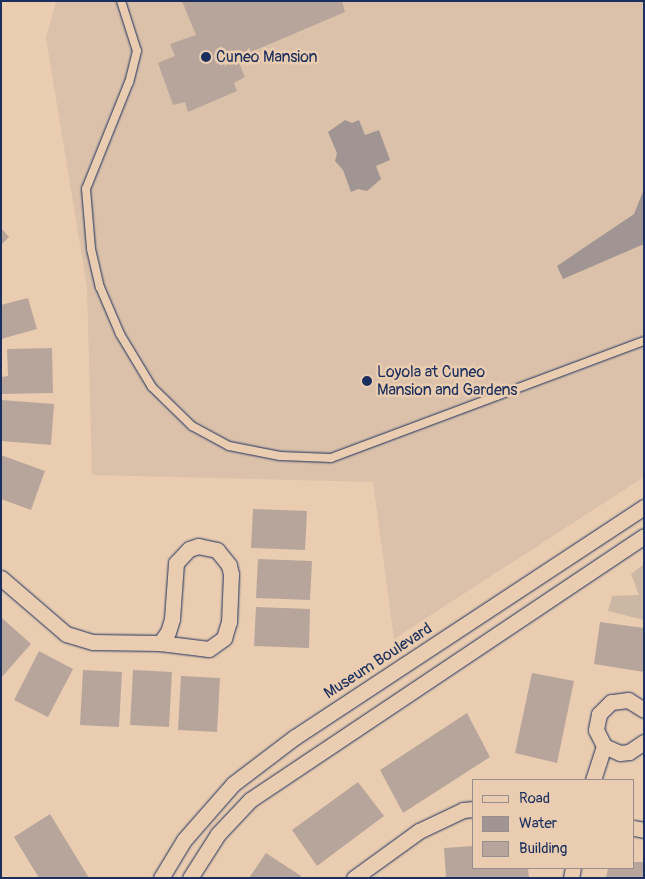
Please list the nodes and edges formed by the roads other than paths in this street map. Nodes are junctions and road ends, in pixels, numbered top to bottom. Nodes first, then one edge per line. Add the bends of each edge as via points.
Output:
1 (121, 1) edge
2 (644, 341) edge
3 (644, 507) edge
4 (644, 536) edge
5 (1, 578) edge
6 (160, 643) junction
7 (644, 710) edge
8 (644, 742) edge
9 (604, 746) junction
10 (593, 779) edge
11 (472, 809) edge
12 (161, 878) edge
13 (190, 878) edge
14 (354, 878) edge

1 - 2 lane via 137,51 129,82 86,189 89,224 100,287 120,334 152,387 192,426 229,446 280,456 331,458
3 - 12 street, Museum Boulevard via 295,737 233,784 189,833
4 - 13 street via 250,800 218,834
5 - 6 street via 66,634 93,642
6 - 6 street via 172,619 176,563 189,549 198,546 217,550 229,564 231,574 228,629 224,638 217,645 199,650
7 - 9 street via 628,700 611,702 604,707 596,722 596,730
8 - 9 street via 629,752 611,751
9 - 10 street
11 - 14 street via 463,810 419,831

